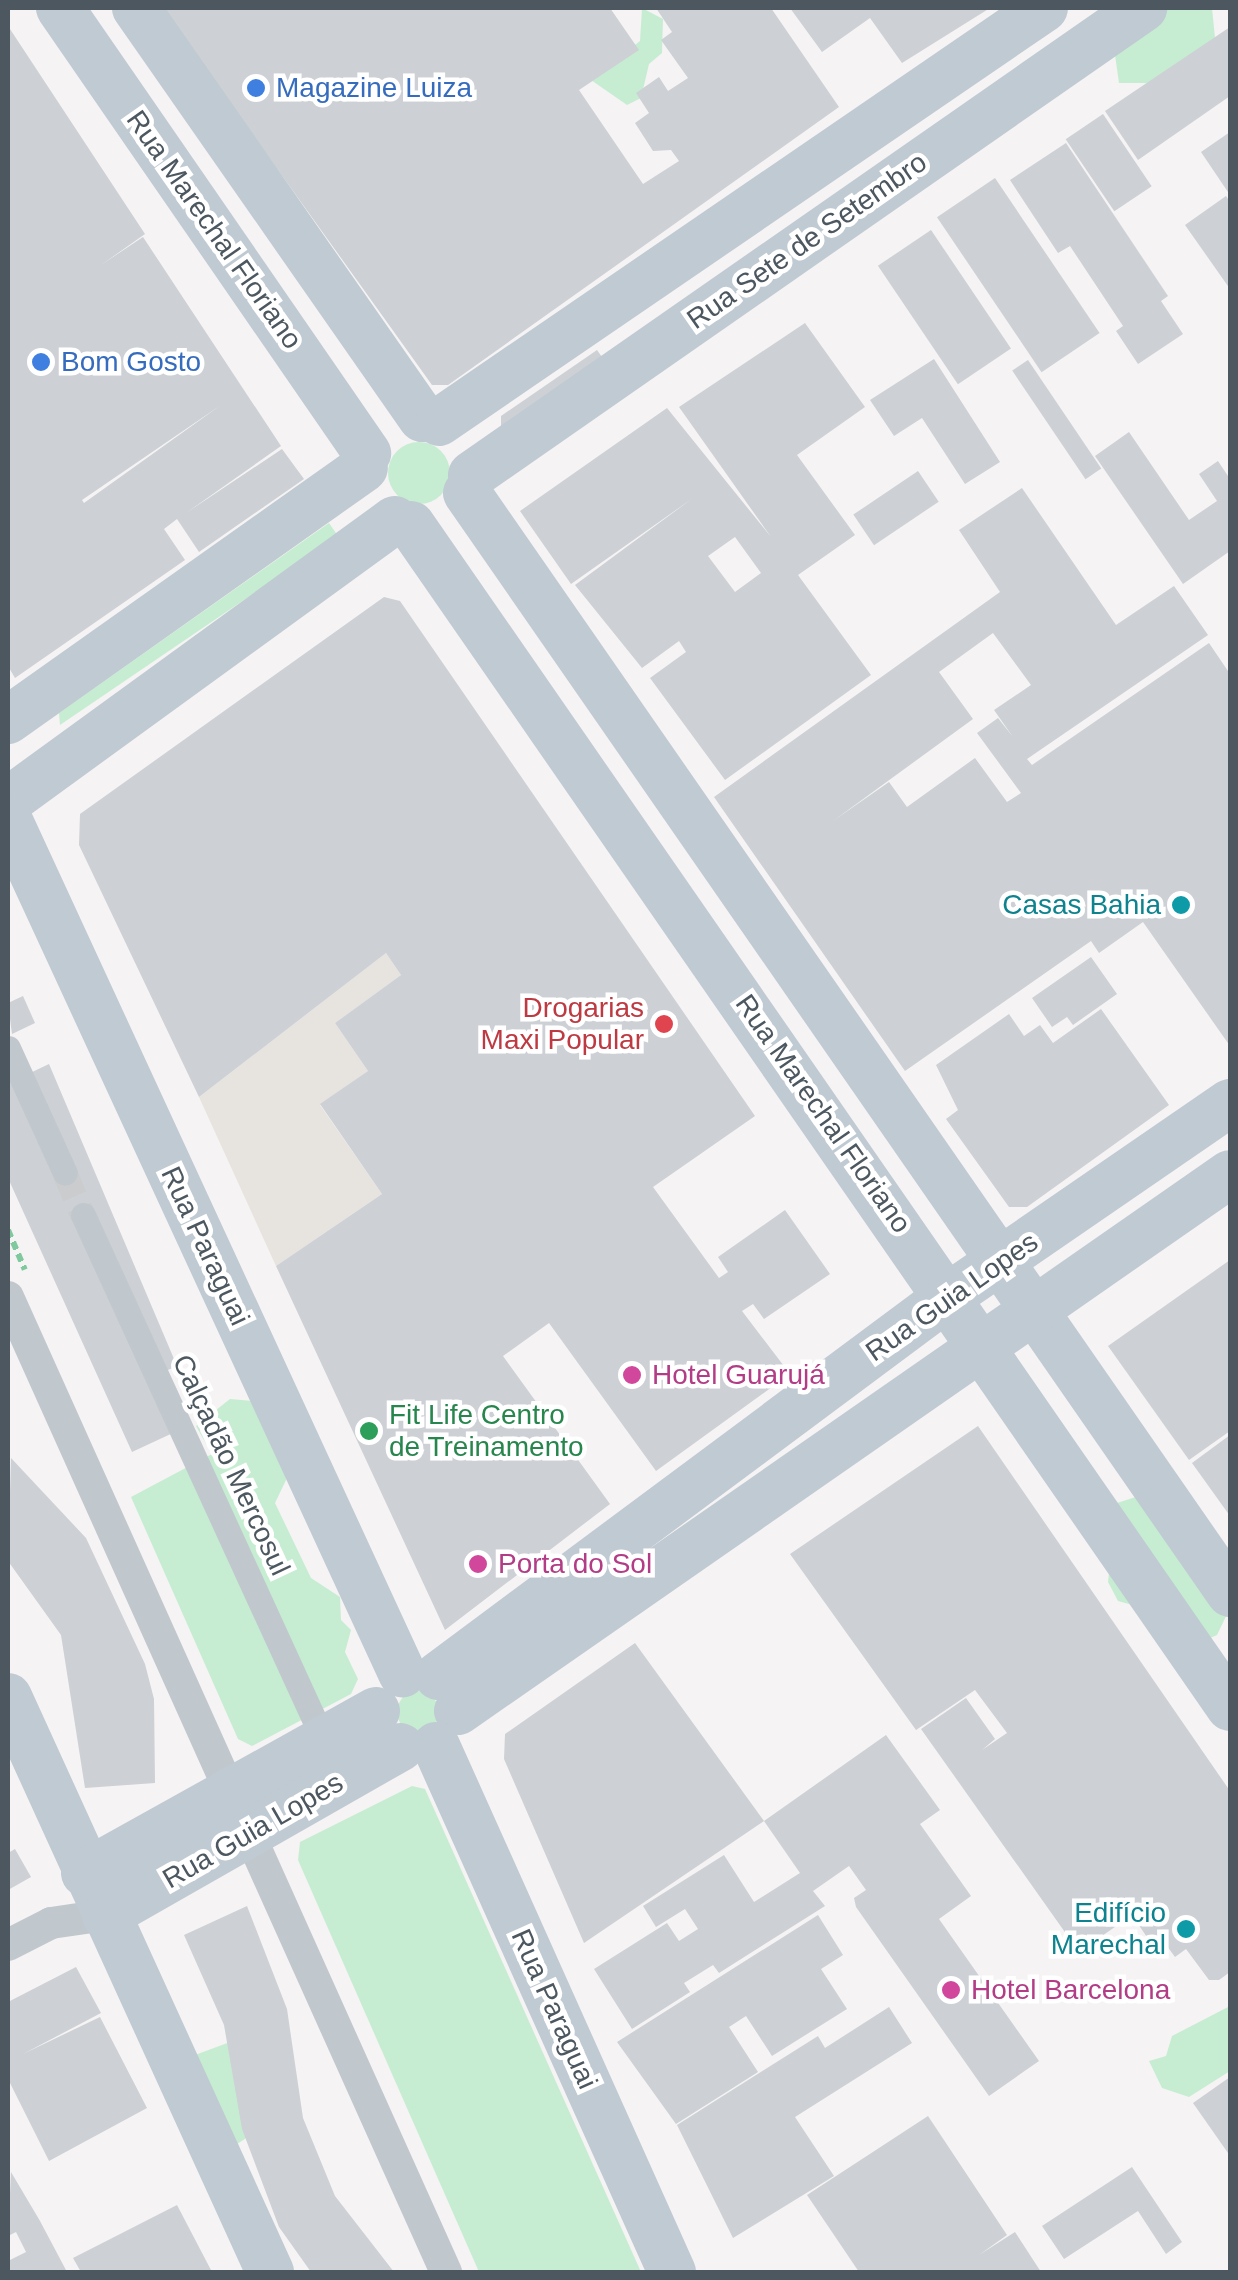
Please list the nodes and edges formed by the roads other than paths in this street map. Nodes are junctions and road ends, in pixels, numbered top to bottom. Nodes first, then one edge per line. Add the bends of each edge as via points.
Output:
1 (60, 8) edge
2 (136, 8) edge
3 (1044, 8) edge
4 (1143, 8) edge
5 (852, 140) junction
6 (885, 187) junction
7 (430, 420) junction
8 (365, 460) junction
9 (469, 484) junction
10 (403, 522) junction
11 (8, 720) edge
12 (8, 802) edge
13 (8, 820) edge
14 (8, 1048) edge
15 (1230, 1102) edge
16 (65, 1173) tunnel mouth
17 (1230, 1174) edge
18 (83, 1214) tunnel mouth
19 (1002, 1261) junction
20 (949, 1296) junction
21 (8, 1298) edge
22 (1034, 1311) junction
23 (982, 1345) junction
24 (1230, 1593) edge
25 (8, 1697) edge
26 (1230, 1707) edge
27 (418, 1711) junction
28 (324, 1741) junction
29 (240, 1814) junction
30 (96, 1894) junction
31 (51, 1923) junction
32 (8, 1945) edge
33 (270, 2272) edge
34 (446, 2272) edge
35 (672, 2272) edge

1 - 8 main road, Rua Marechal Floriano
2 - 7 main road
3 - 5 main road, Rua Sete de Setembro
4 - 6 main road, Rua Sete de Setembro
5 - 6 main road
5 - 7 main road, Rua Sete de Setembro
6 - 9 main road, Rua Sete de Setembro
7 - 8 main road via 388,426
7 - 9 main road via 464,444
8 - 10 main road via 372,500
8 - 11 main road
9 - 10 main road via 445,517
9 - 19 main road
10 - 12 main road
10 - 20 main road, Rua Marechal Floriano
13 - 27 main road, Rua Paraguai
14 - 16 street
15 - 19 main road, Rua Guia Lopes
17 - 22 main road, Rua Guia Lopes
18 - 28 street, Calçadão Mercosul
19 - 20 main road, Rua Guia Lopes
19 - 22 main road
20 - 23 main road, Rua Marechal Floriano
20 - 27 main road, Rua Guia Lopes
21 - 29 street
22 - 23 main road, Rua Guia Lopes
22 - 24 main road
23 - 26 main road, Rua Marechal Floriano
23 - 27 main road, Rua Guia Lopes
25 - 30 main road
27 - 28 main road, Rua Guia Lopes
27 - 29 main road, Rua Guia Lopes
27 - 35 main road, Rua Paraguai
28 - 29 main road, Rua Guia Lopes
29 - 30 main road, Rua Guia Lopes
29 - 34 street
30 - 31 street
30 - 31 street
30 - 33 main road
31 - 32 street

